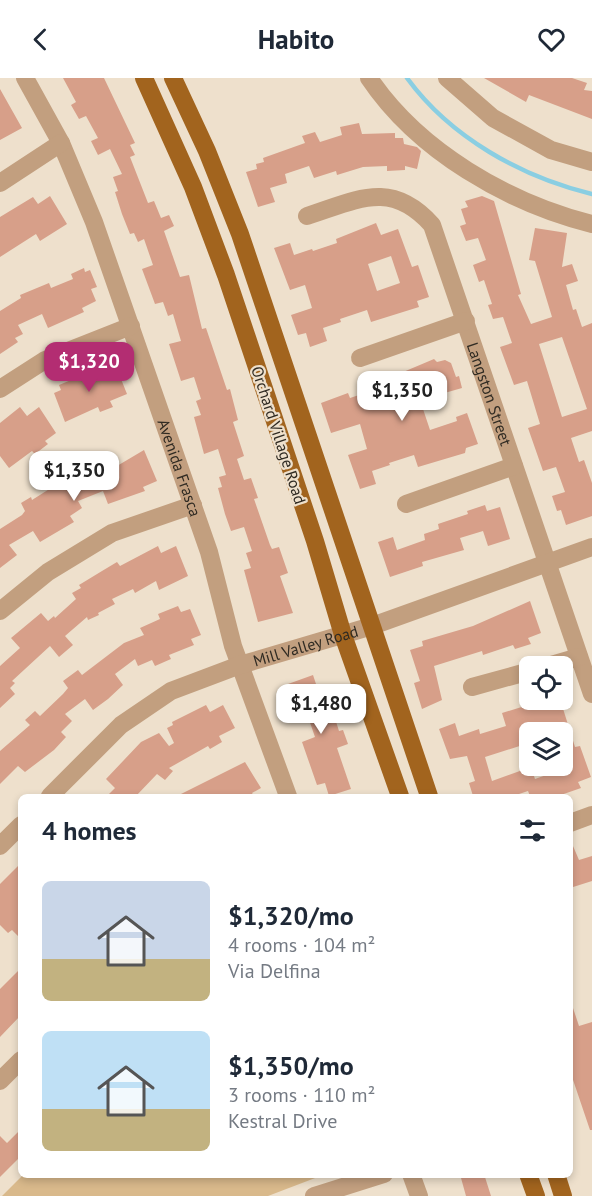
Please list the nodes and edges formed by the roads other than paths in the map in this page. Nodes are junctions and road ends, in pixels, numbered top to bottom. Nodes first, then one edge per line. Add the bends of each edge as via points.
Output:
1 (25, 78) edge
2 (144, 78) edge
3 (173, 78) edge
4 (369, 78) edge
5 (447, 78) edge
6 (61, 143) junction
7 (592, 162) edge
8 (0, 183) edge
9 (307, 216) dead end
10 (592, 224) edge
11 (466, 321) junction
12 (131, 326) junction
13 (360, 358) dead end
14 (0, 389) edge
15 (514, 466) junction
16 (405, 504) dead end
17 (193, 505) junction
18 (592, 547) edge
19 (546, 562) junction
20 (0, 611) edge
21 (372, 626) junction
22 (343, 635) junction
23 (579, 657) junction
24 (573, 659) edge
25 (240, 665) junction
26 (519, 674) edge
27 (472, 687) dead end
28 (592, 694) edge
29 (52, 794) edge
30 (287, 794) edge
31 (399, 794) edge
32 (428, 794) edge
33 (592, 815) edge
34 (573, 822) edge
35 (18, 828) edge
36 (0, 846) edge
37 (18, 1063) edge
38 (0, 1081) edge
39 (371, 1178) edge
40 (412, 1178) edge
41 (529, 1178) edge
42 (557, 1178) edge
43 (314, 1196) edge
44 (419, 1196) edge
45 (536, 1196) edge
46 (563, 1196) edge

1 - 6 street, Avenida Frasca
2 - 22 main road, Orchard Village Road via 193,187 226,275
3 - 21 main road, Orchard Village Road via 240,234
4 - 10 street via 413,128 455,161 506,192 558,215
5 - 7 street via 493,118 551,150
6 - 8 street
6 - 12 street, Avenida Frasca
9 - 11 street, Langston Street via 368,196 392,197 409,204 432,225
11 - 13 street
11 - 15 street, Langston Street
12 - 14 street via 45,360
12 - 17 street, Avenida Frasca
15 - 16 street
15 - 19 street, Langston Street
17 - 20 street via 112,533 48,572
17 - 25 street, Avenida Frasca
18 - 19 street, Mill Valley Road
19 - 21 street, Mill Valley Road
19 - 23 street, Langston Street
21 - 22 street, Mill Valley Road
21 - 32 main road, Orchard Village Road
22 - 25 street, Mill Valley Road
22 - 31 main road, Orchard Village Road
23 - 24 street
23 - 28 street, Langston Street
25 - 29 street, Mill Valley Road via 171,691 138,713
25 - 30 street, Avenida Frasca
26 - 27 street
33 - 34 street
35 - 36 street
37 - 38 street
39 - 43 street
40 - 44 street
41 - 45 main road
42 - 46 main road

